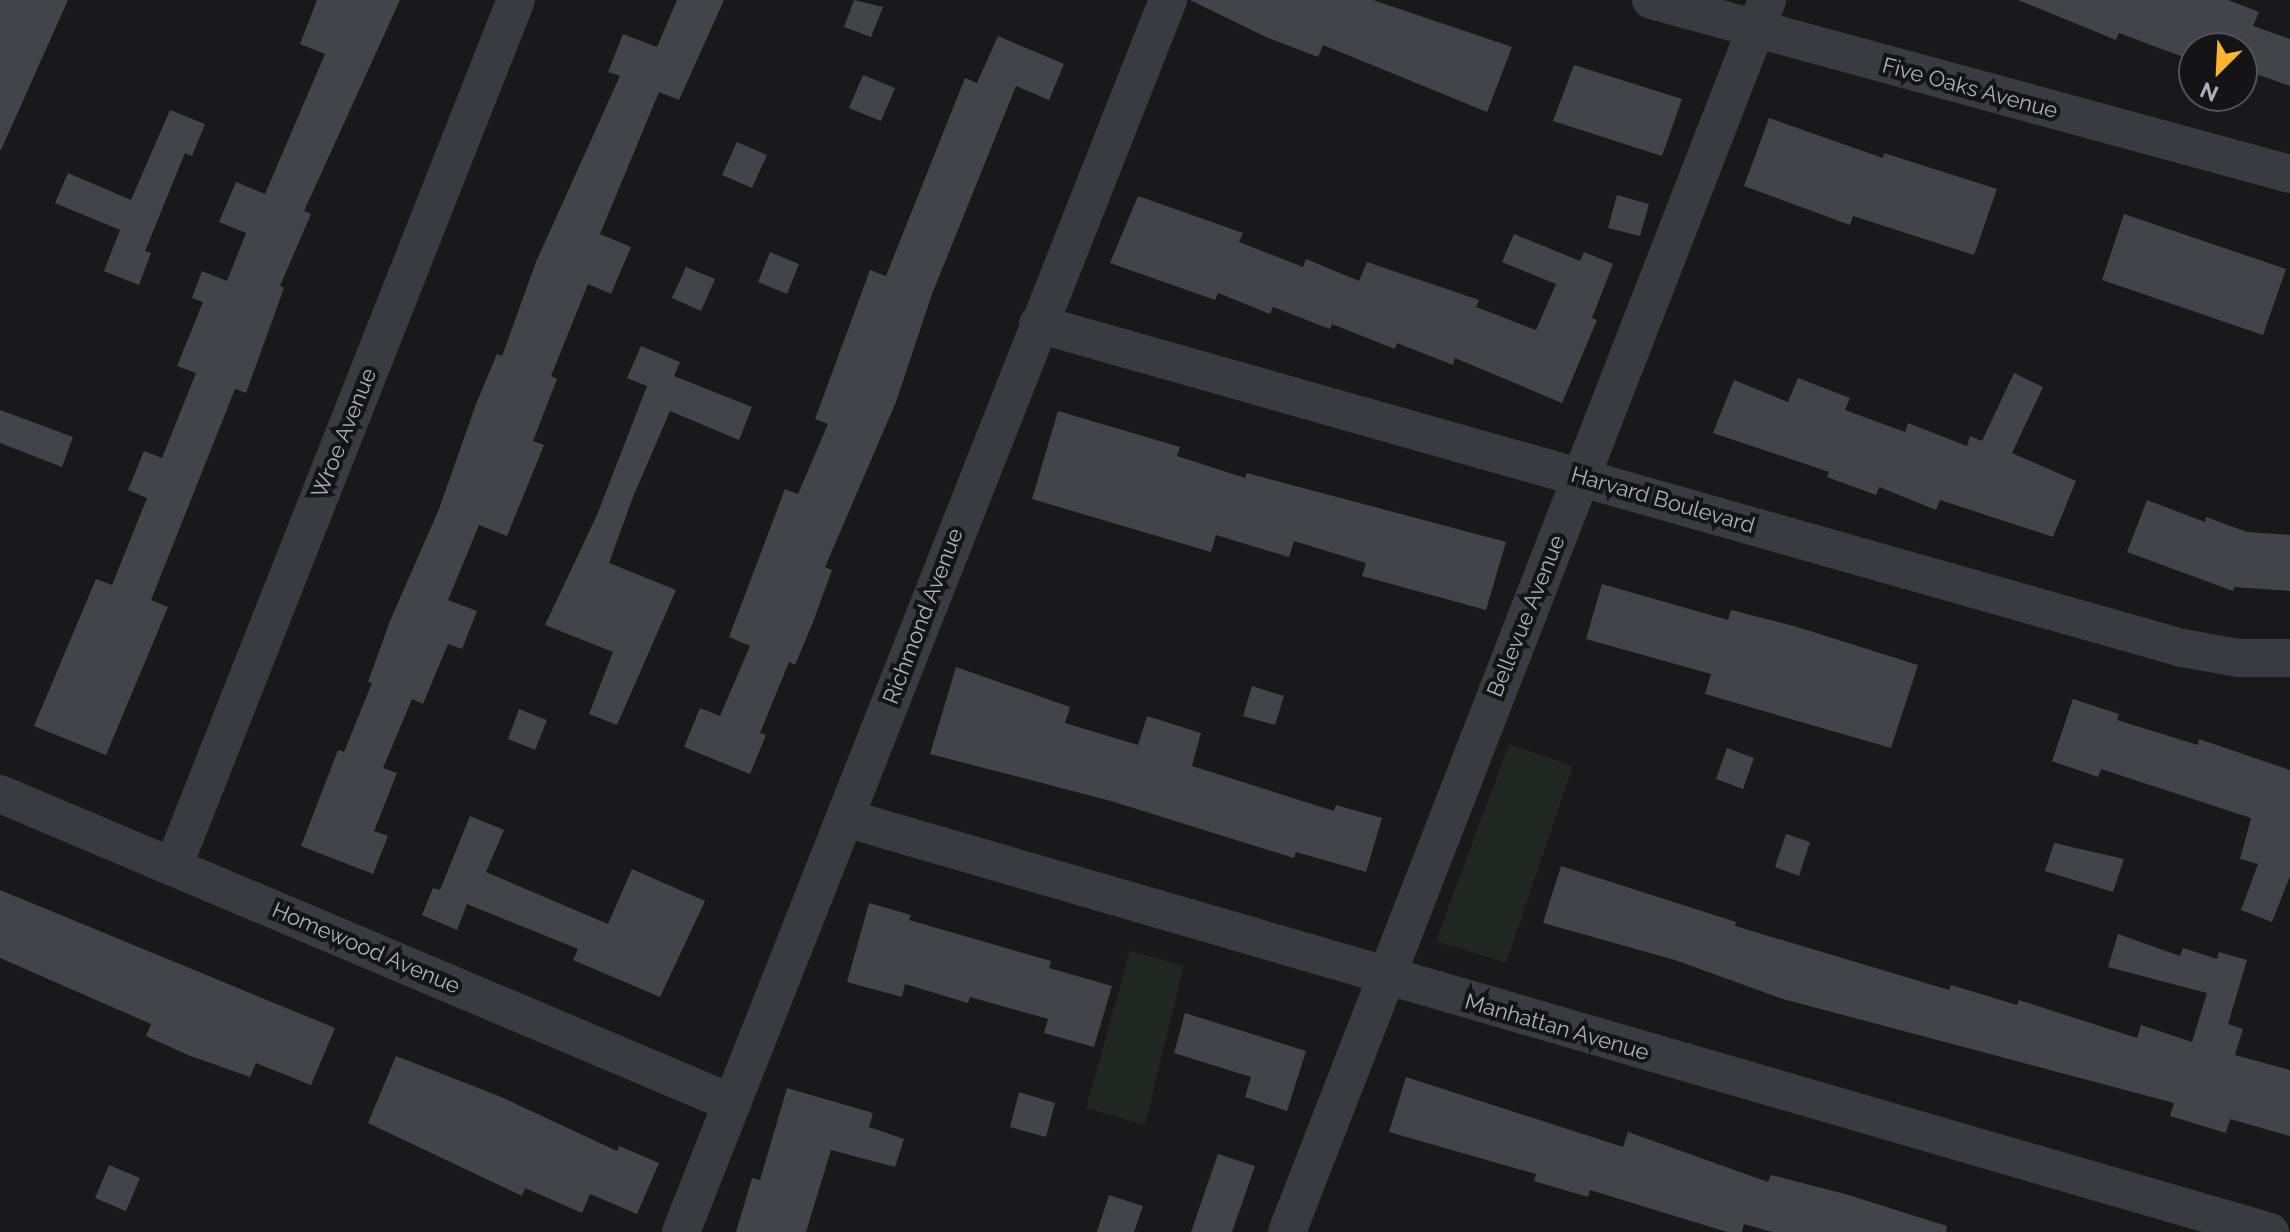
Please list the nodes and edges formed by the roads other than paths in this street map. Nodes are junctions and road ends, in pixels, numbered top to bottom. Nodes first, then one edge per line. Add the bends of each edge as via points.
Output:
1 (516, 0) edge
2 (1168, 0) edge
3 (1651, 0) edge
4 (1761, 14) edge
5 (2290, 174) edge
6 (1038, 324) junction
7 (1582, 477) junction
8 (2290, 658) edge
9 (0, 794) edge
10 (845, 818) junction
11 (173, 867) junction
12 (1386, 978) junction
13 (732, 1103) junction
14 (681, 1232) edge
15 (1287, 1232) edge
16 (2270, 1232) edge

1 - 11 street, Wroe Avenue
2 - 6 street, Richmond Avenue
3 - 4 street, Five Oaks Avenue
4 - 5 street, Five Oaks Avenue
4 - 7 street, Bellevue Avenue
6 - 7 street, Harvard Boulevard
6 - 10 street, Richmond Avenue
7 - 8 street, Harvard Boulevard via 2182,648 2239,658
7 - 12 street, Bellevue Avenue
9 - 11 street, Homewood Avenue
10 - 12 street, Manhattan Avenue
10 - 13 street, Richmond Avenue
11 - 13 street, Homewood Avenue
12 - 15 street, Bellevue Avenue
12 - 16 street, Manhattan Avenue
13 - 14 street, Richmond Avenue

